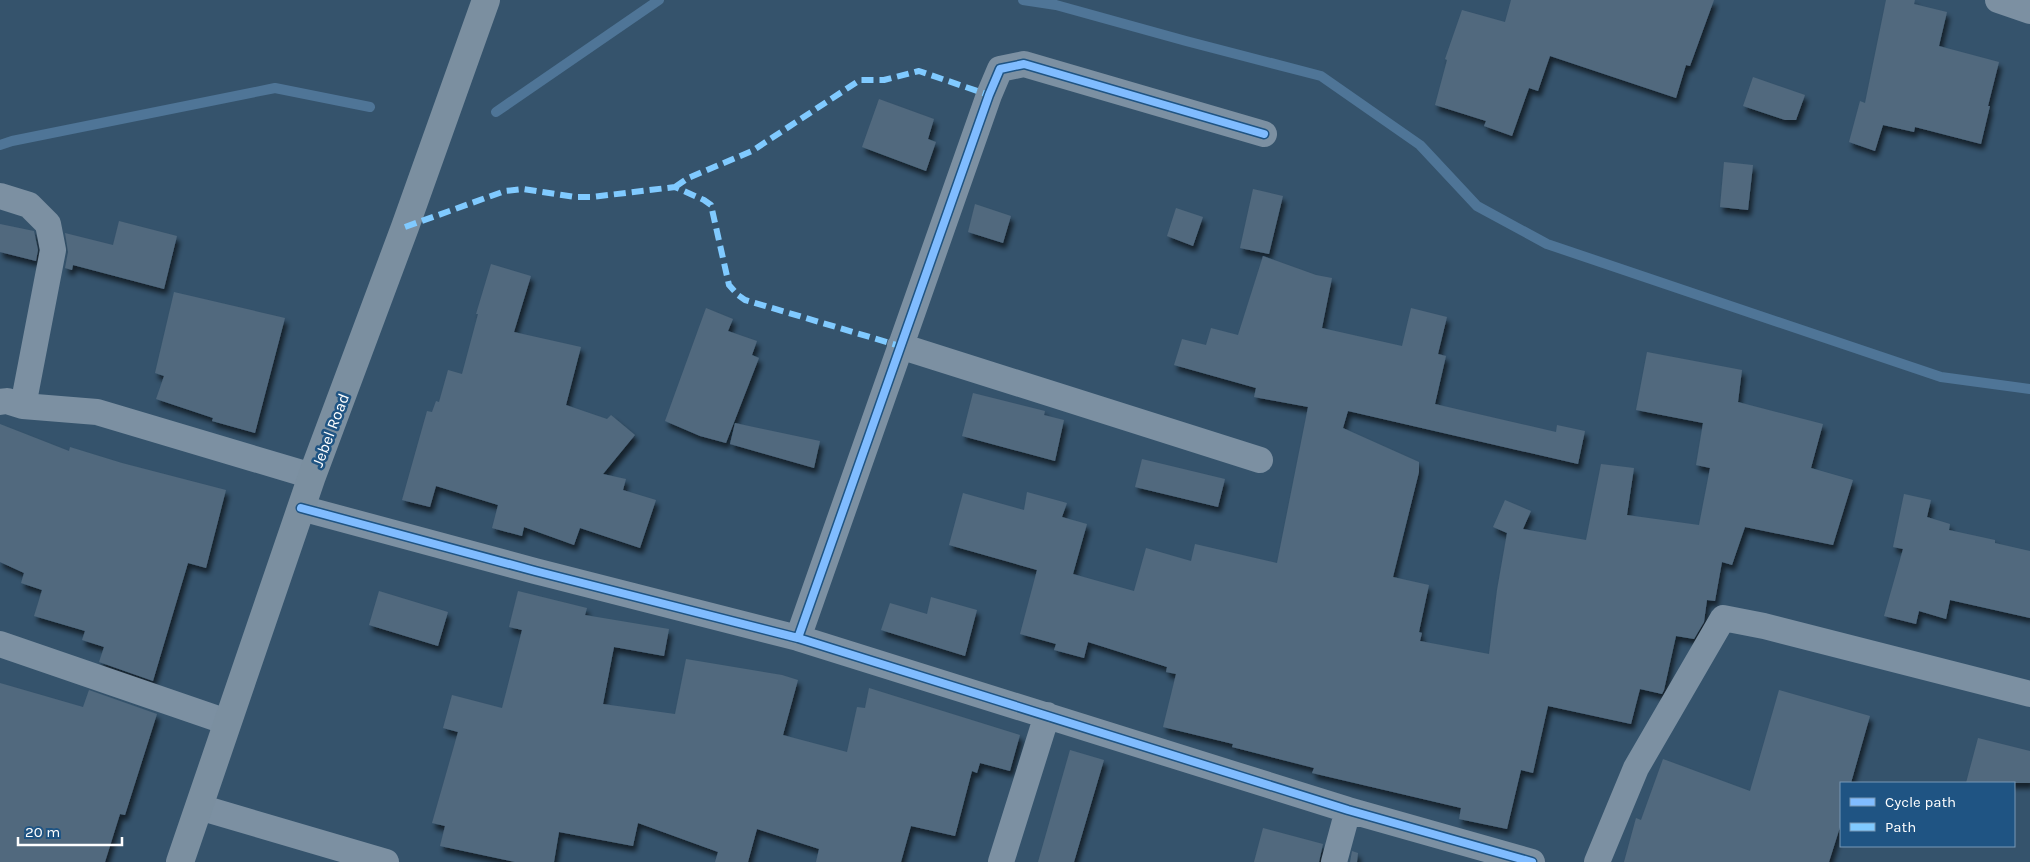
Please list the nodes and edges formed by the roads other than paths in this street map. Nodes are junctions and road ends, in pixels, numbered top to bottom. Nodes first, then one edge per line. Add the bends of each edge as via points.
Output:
1 (486, 0) edge
2 (1998, 0) edge
3 (2030, 11) edge
4 (1264, 134) dead end
5 (0, 196) edge
6 (900, 346) junction
7 (12, 404) edge
8 (1260, 460) dead end
9 (312, 476) junction
10 (301, 508) junction
11 (798, 638) junction
12 (0, 644) edge
13 (2030, 694) edge
14 (1047, 715) junction
15 (227, 722) junction
16 (198, 807) junction
17 (1348, 810) junction
18 (180, 862) edge
19 (386, 862) edge
20 (1001, 862) edge
21 (1334, 862) edge
22 (1532, 862) edge
23 (1597, 862) edge

1 - 9 main road, Jebel Road
2 - 3 street
4 - 6 street via 1024,64 1000,68
5 - 7 street via 29,205 48,224 53,250
6 - 8 street
6 - 11 street
7 - 9 street via 97,412
9 - 10 main road, Jebel Road
10 - 11 street
10 - 15 main road, Jebel Road
11 - 14 street
12 - 15 street
13 - 23 street via 1723,618 1636,768
14 - 17 street
14 - 20 street
15 - 16 main road, Jebel Road
16 - 18 main road, Jebel Road
16 - 19 street
17 - 21 street
17 - 22 street

